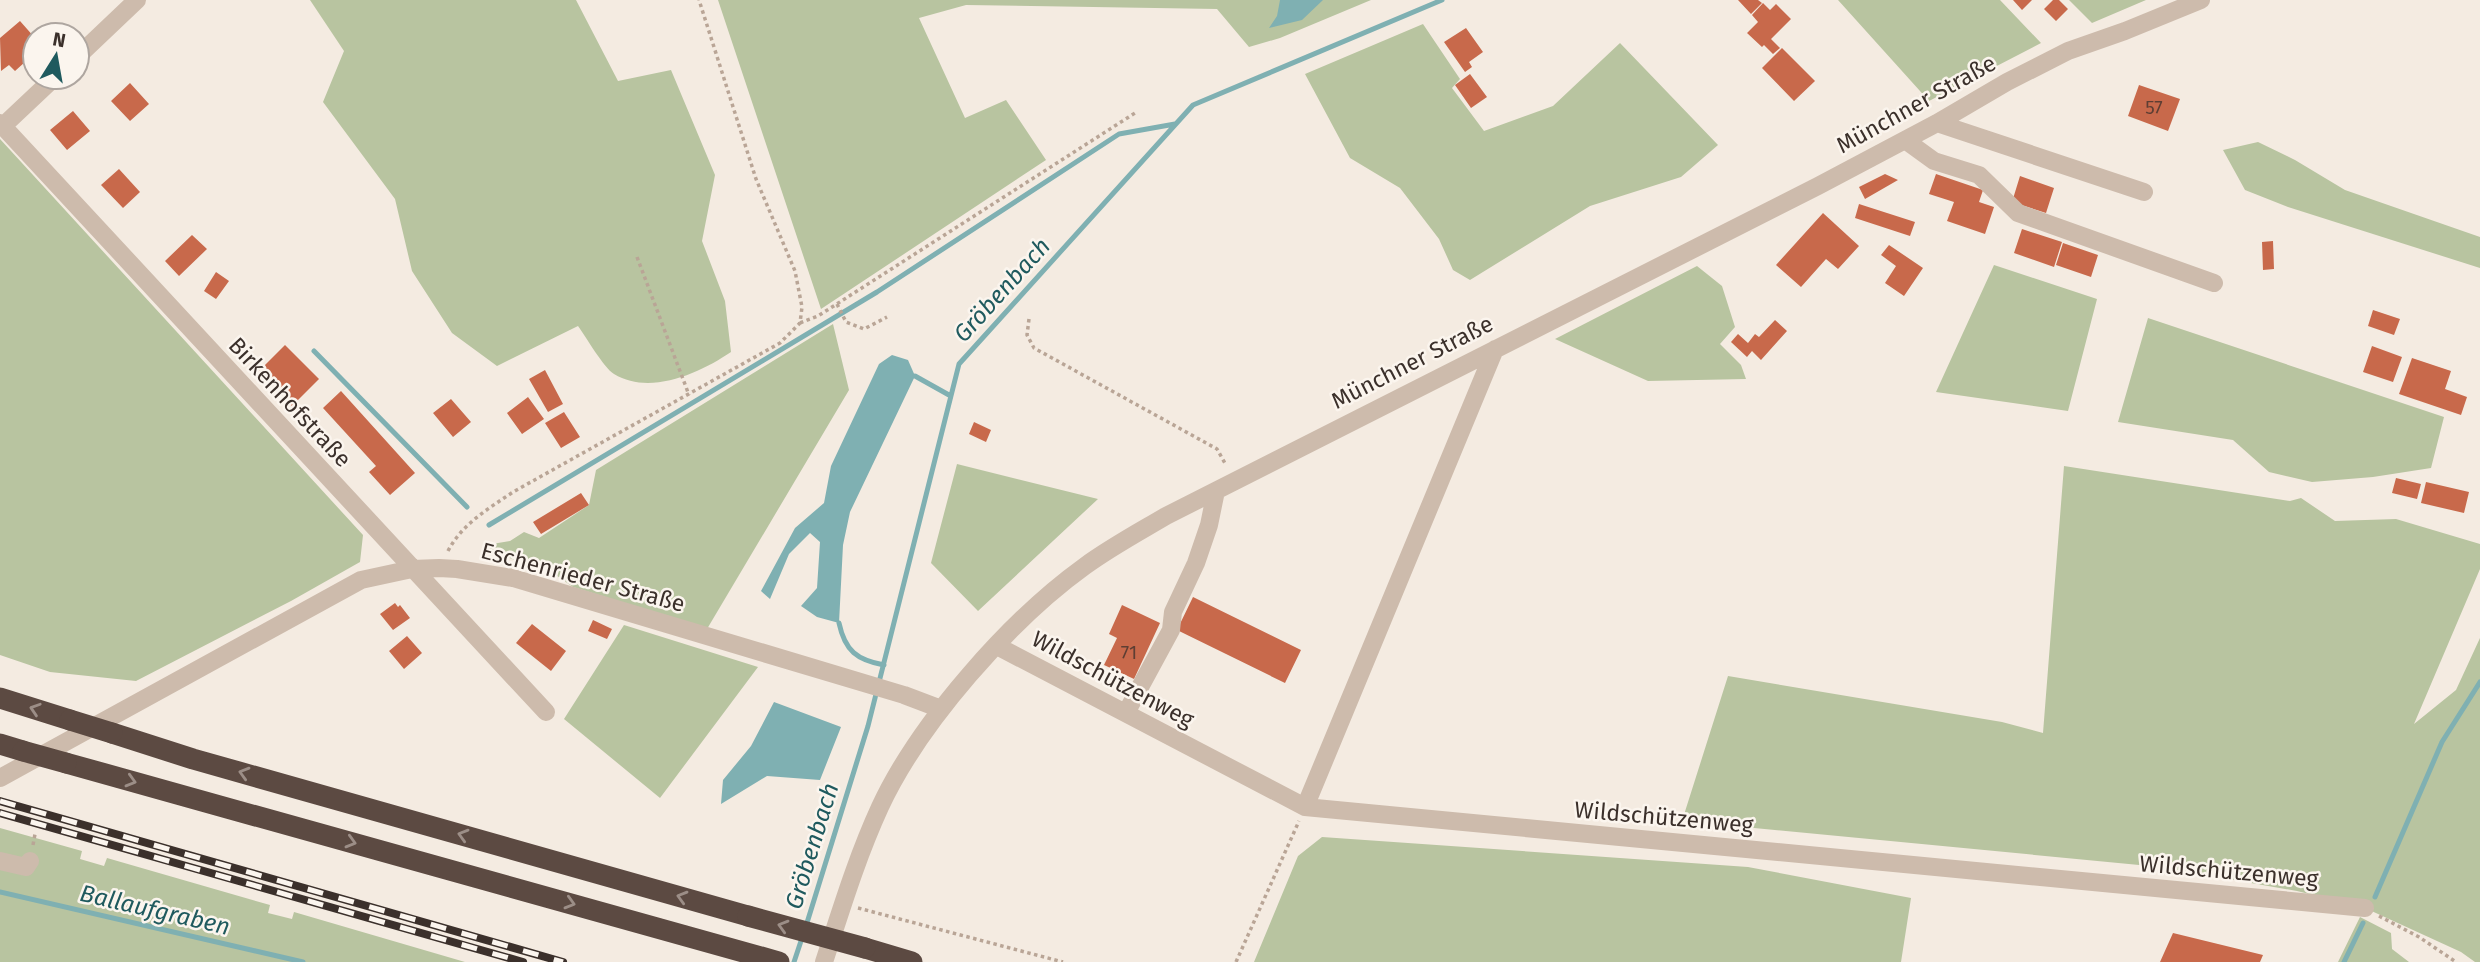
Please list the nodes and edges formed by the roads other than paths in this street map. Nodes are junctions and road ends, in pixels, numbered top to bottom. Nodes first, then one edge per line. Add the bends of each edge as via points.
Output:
1 (137, 0) edge
2 (2201, 0) edge
3 (91, 44) edge
4 (39, 91) edge
5 (1937, 123) junction
6 (1, 124) edge
7 (1905, 140) junction
8 (2144, 192) dead end
9 (2214, 283) dead end
10 (1495, 349) junction
11 (1216, 491) junction
12 (412, 569) junction
13 (997, 646) junction
14 (0, 698) edge
15 (941, 709) junction
16 (546, 712) dead end
17 (1126, 713) junction
18 (0, 744) edge
19 (0, 778) edge
20 (1305, 807) junction
21 (0, 860) edge
22 (30, 861) dead end
23 (2365, 908) road end
24 (779, 962) edge
25 (824, 962) edge
26 (912, 962) edge

1 - 3 street
2 - 5 street, Münchner Straße via 2068,51
4 - 6 street
5 - 7 street, Münchner Straße
5 - 8 street
6 - 12 street, Birkenhofstraße
7 - 9 street via 1934,161 1979,175 2018,213
7 - 10 street, Münchner Straße
10 - 11 street, Münchner Straße
10 - 20 street
11 - 13 street, Münchner Straße via 1084,567
11 - 17 street via 1209,525 1173,612 1171,630
12 - 15 street, Eschenrieder Straße via 513,578
12 - 16 street, Birkenhofstraße
12 - 19 street, Eschenrieder Straße via 361,580
13 - 15 street, Münchner Straße
13 - 17 street, Wildschützenweg
26 -> 14 highway, bridge via 193,759
15 - 25 street, Münchner Straße via 881,805 855,866
17 - 20 street, Wildschützenweg
18 -> 24 highway, bridge
20 - 23 street, Wildschützenweg
21 - 22 street via 26,867

